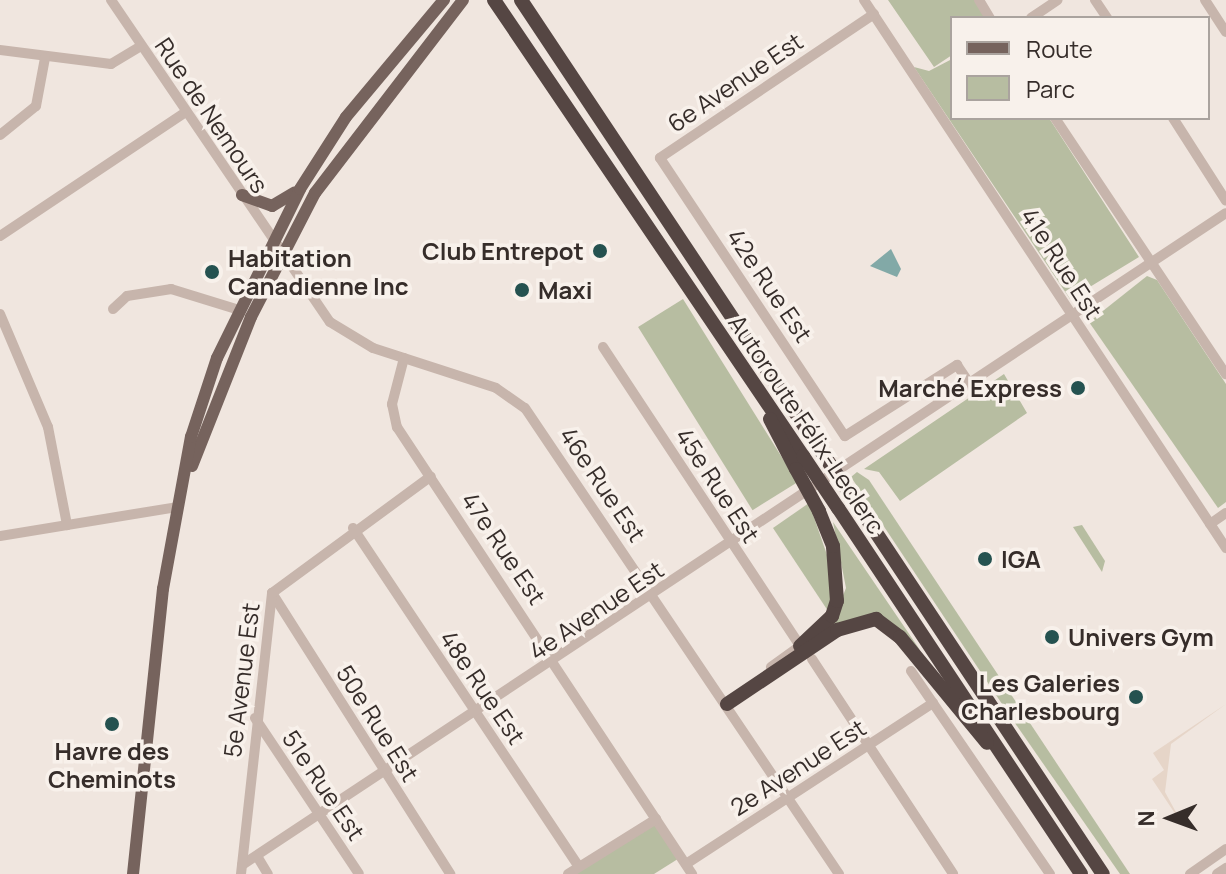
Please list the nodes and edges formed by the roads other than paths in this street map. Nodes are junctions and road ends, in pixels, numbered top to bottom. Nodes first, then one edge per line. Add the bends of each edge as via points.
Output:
1 (111, 0) edge
2 (444, 0) edge
3 (463, 0) edge
4 (494, 0) edge
5 (521, 0) edge
6 (864, 0) edge
7 (1058, 0) edge
8 (1205, 0) edge
9 (874, 14) junction
10 (1034, 16) edge
11 (1226, 32) edge
12 (141, 46) junction
13 (0, 50) edge
14 (45, 58) junction
15 (186, 112) junction
16 (1056, 120) edge
17 (1174, 120) edge
18 (0, 135) edge
19 (660, 158) joint
20 (300, 189) junction
21 (242, 195) junction
22 (1226, 201) edge
23 (1226, 213) edge
24 (0, 236) edge
25 (272, 237) junction
26 (281, 252) junction
27 (1151, 263) junction
28 (113, 309) dead end
29 (236, 309) junction
30 (0, 314) edge
31 (1072, 315) junction
32 (603, 347) dead end
33 (404, 358) junction
34 (1226, 374) edge
35 (970, 384) junction
36 (800, 462) junction
37 (431, 476) junction
38 (177, 507) junction
39 (1226, 513) edge
40 (1210, 524) junction
41 (67, 525) junction
42 (353, 528) junction
43 (0, 536) edge
44 (731, 543) junction
45 (1226, 548) edge
46 (272, 593) junction
47 (653, 595) junction
48 (800, 646) junction
49 (812, 659) dead end
50 (557, 660) junction
51 (911, 671) dead end
52 (978, 686) junction
53 (933, 703) junction
54 (727, 704) junction
55 (476, 713) junction
56 (255, 718) junction
57 (869, 745) junction
58 (1009, 765) junction
59 (385, 772) junction
60 (788, 798) junction
61 (320, 813) junction
62 (656, 819) junction
63 (1226, 849) edge
64 (257, 856) junction
65 (686, 864) junction
66 (579, 867) junction
67 (1226, 868) edge
68 (241, 870) edge
69 (133, 874) edge
70 (268, 874) edge
71 (359, 874) edge
72 (450, 874) edge
73 (568, 874) edge
74 (692, 874) edge
75 (839, 874) edge
76 (953, 874) edge
77 (1050, 874) edge
78 (1081, 874) edge
79 (1103, 874) edge
80 (1114, 874) edge
81 (1190, 874) edge
82 (1217, 874) edge

1 - 12 street, Rue de Nemours
2 - 20 main road via 346,117
3 - 26 main road via 364,123
4 - 36 highway, Autoroute Félix-Leclerc via 758,389
5 - 52 highway, Autoroute Félix-Leclerc, bridge
6 - 9 street, 41e Rue Est
7 - 10 street
8 - 11 street
9 - 19 street, 6e Avenue Est
9 - 31 street, 41e Rue Est
12 - 14 street via 111,64
12 - 15 street, Rue de Nemours
13 - 14 street
14 - 18 street via 36,106
15 - 21 street, Rue de Nemours
15 - 24 street
16 - 27 street
17 - 22 street
19 - 35 street, 42e Rue Est via 845,436 957,365
20 - 21 main road via 272,206
20 - 25 main road
21 - 25 street, Rue de Nemours
23 - 27 street, 4e Avenue Est
25 - 26 street, Rue de Nemours
25 - 29 main road
26 - 33 street, 46e Rue Est via 330,322
26 - 38 main road
27 - 31 street, 4e Avenue Est
27 - 34 street
28 - 29 street via 127,296 171,289
29 - 38 main road via 191,437
30 - 41 street via 48,427
31 - 35 street, 4e Avenue Est
31 - 40 street, 41e Rue Est
32 - 44 street, 45e Rue Est
33 - 37 street, 47e Rue Est via 392,414
33 - 47 street, 46e Rue Est via 496,388 525,408
35 - 44 street, 4e Avenue Est
36 - 48 highway, bridge via 833,546 837,601 832,616
36 - 58 highway, Autoroute Félix-Leclerc, bridge via 838,508
37 - 42 street, 5e Avenue Est
37 - 50 street, 47e Rue Est
38 - 41 street
38 - 69 main road via 149,676
39 - 40 street
40 - 45 street, 41e Rue Est
41 - 43 street
42 - 46 street, 5e Avenue Est
42 - 55 street, 48e Rue Est
44 - 47 street, 4e Avenue Est
44 - 48 street, 45e Rue Est
46 - 56 street, 5e Avenue Est
46 - 59 street, 50e Rue Est
47 - 50 street, 4e Avenue Est
47 - 54 street, 46e Rue Est
48 - 54 street
49 - 57 street
50 - 55 street, 4e Avenue Est
50 - 62 street, 47e Rue Est
51 - 53 street
52 - 79 highway, Autoroute Félix-Leclerc
52 - 80 highway
53 - 57 street, 2e Avenue Est
53 - 77 street
54 - 58 highway via 837,630 876,619 900,637
54 - 60 street, 46e Rue Est
55 - 59 street, 4e Avenue Est
55 - 66 street, 48e Rue Est
56 - 61 street, 51e Rue Est
56 - 68 street, 5e Avenue Est
57 - 60 street, 2e Avenue Est
57 - 76 street
58 - 78 highway, Autoroute Félix-Leclerc
59 - 61 street, 4e Avenue Est
59 - 72 street, 50e Rue Est
60 - 65 street, 2e Avenue Est
60 - 75 street, 46e Rue Est
61 - 64 street, 4e Avenue Est
61 - 71 street, 51e Rue Est
62 - 65 street, 47e Rue Est
62 - 66 street
63 - 81 street
64 - 68 street, 4e Avenue Est
64 - 70 street
65 - 74 street, 47e Rue Est
66 - 73 street
67 - 82 street

